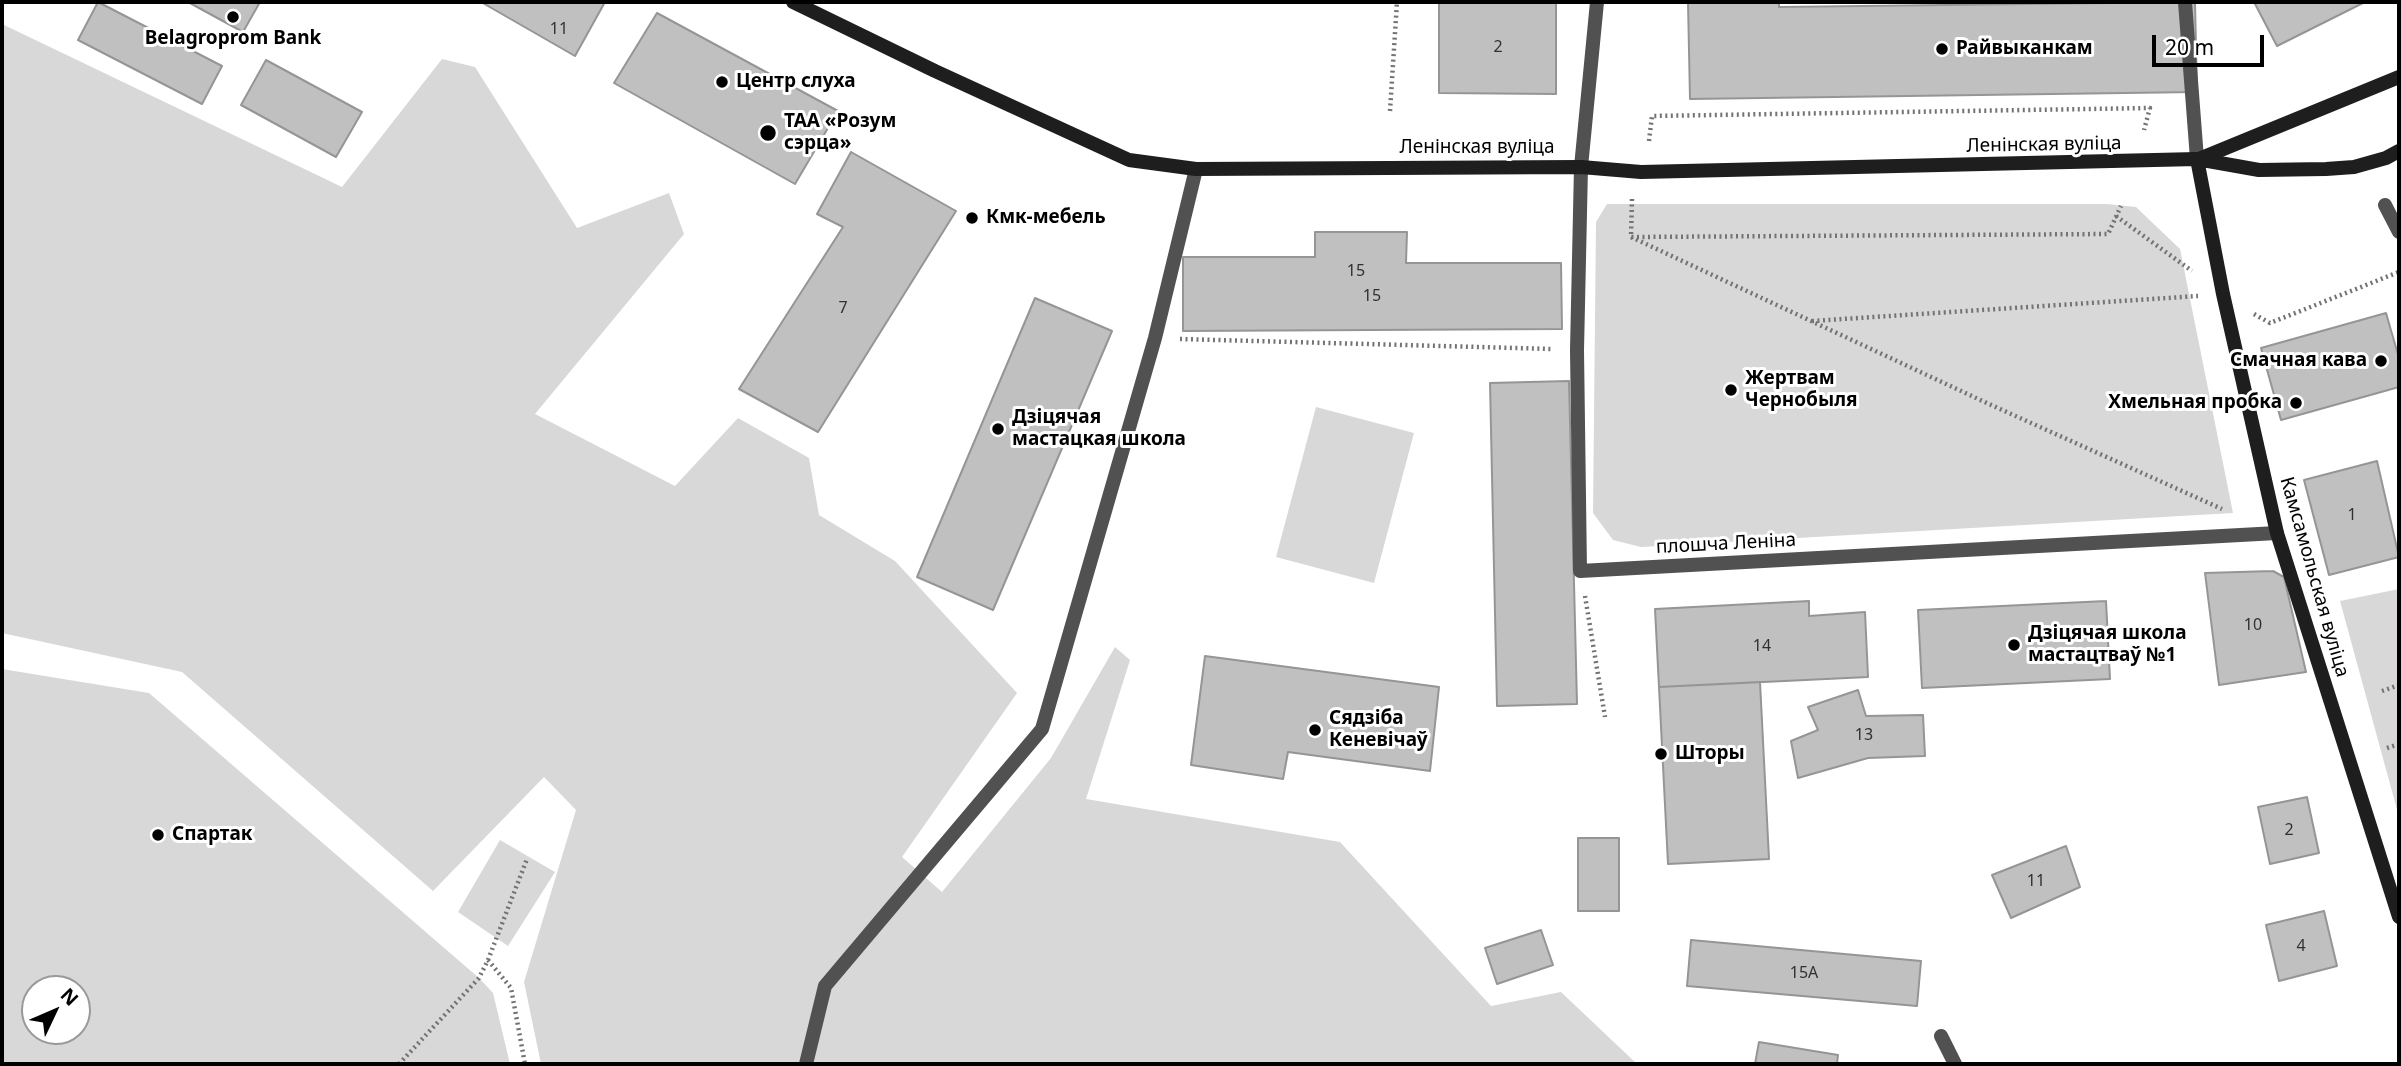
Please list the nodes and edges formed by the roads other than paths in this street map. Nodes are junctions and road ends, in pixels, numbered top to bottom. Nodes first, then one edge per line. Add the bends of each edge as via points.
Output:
1 (793, 2) edge
2 (1597, 2) edge
3 (2185, 2) edge
4 (2399, 77) edge
5 (2399, 151) edge
6 (2197, 159) junction
7 (1581, 167) junction
8 (1196, 169) junction
9 (2385, 205) dead end
10 (2399, 232) edge
11 (2277, 533) junction
12 (2399, 918) edge
13 (1941, 1036) dead end
14 (806, 1064) edge
15 (1955, 1064) edge

1 - 8 main road, Ленінская вуліца via 1129,160
2 - 7 street
3 - 6 street
4 - 6 main road
5 - 6 main road via 2354,167 2326,169 2259,170
6 - 7 main road, Ленінская вуліца via 1641,172
6 - 11 main road, Камсамольская вуліца
7 - 8 main road, Ленінская вуліца
7 - 11 street, плошча Леніна via 1577,350 1580,571
8 - 14 street via 1155,338 1042,729 825,986
9 - 10 street
11 - 12 main road, Камсамольская вуліца
13 - 15 street

